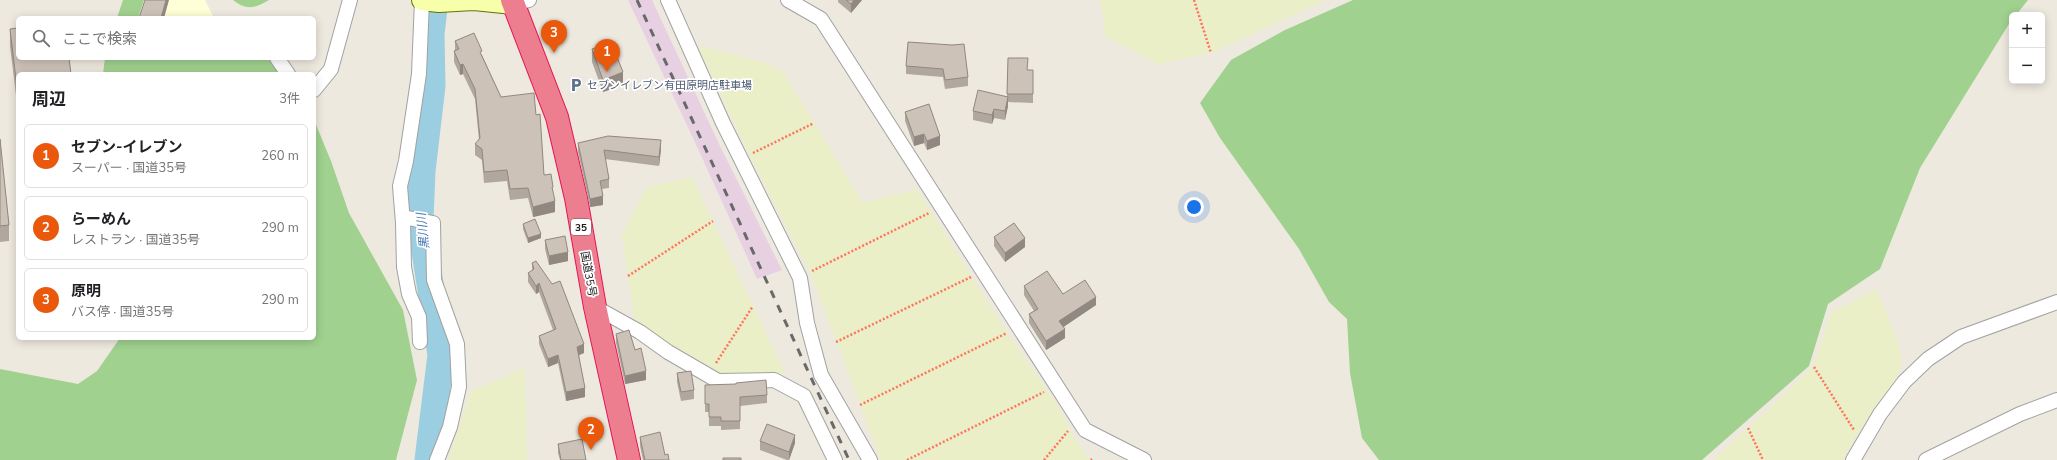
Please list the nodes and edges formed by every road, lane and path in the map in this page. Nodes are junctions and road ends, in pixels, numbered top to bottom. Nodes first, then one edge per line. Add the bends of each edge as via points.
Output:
1 (350, 0) edge
2 (422, 0) edge
3 (474, 0) edge
4 (668, 0) edge
5 (788, 0) edge
6 (1194, 0) edge
7 (518, 1) edge
8 (1212, 53) dead end
9 (278, 60) edge
10 (287, 72) edge
11 (316, 88) edge
12 (814, 123) dead end
13 (749, 155) dead end
14 (932, 212) dead end
15 (404, 217) junction
16 (713, 222) dead end
17 (810, 272) dead end
18 (628, 276) dead end
19 (972, 276) dead end
20 (2057, 302) edge
21 (753, 306) dead end
22 (595, 308) junction
23 (1007, 333) dead end
24 (420, 342) dead end
25 (836, 342) dead end
26 (715, 364) dead end
27 (1814, 367) dead end
28 (1047, 390) dead end
29 (2057, 400) edge
30 (860, 405) dead end
31 (1748, 428) dead end
32 (1070, 429) dead end
33 (1857, 434) dead end
34 (437, 460) edge
35 (629, 460) edge
36 (835, 460) edge
37 (870, 460) edge
38 (907, 460) edge
39 (1044, 460) edge
40 (1144, 460) edge
41 (1763, 460) edge
42 (1853, 460) edge
43 (1926, 460) edge

1 - 11 street via 331,69
2 - 3 street
2 - 15 street via 419,74 400,186
3 - 7 street
4 - 37 street via 723,123 800,278 807,323 820,375
5 - 40 street via 821,19 1085,430
6 - 8 path
7 - 22 highway, 国道35号 / 35 via 556,117 576,198
9 - 10 street
12 - 13 path
14 - 17 path
15 - 24 street via 404,267 409,294 419,317
15 - 34 street via 433,223 434,280 457,344 459,387 450,427
16 - 18 path
19 - 25 path
20 - 42 street via 1961,337 1928,359 1904,382 1880,414
21 - 26 path
22 - 35 highway, 国道35号 / 35
22 - 36 street via 640,332 668,352 718,381 774,380 804,396
23 - 30 path
27 - 33 path
28 - 38 path
29 - 43 street via 2020,414
31 - 41 path
32 - 39 path

